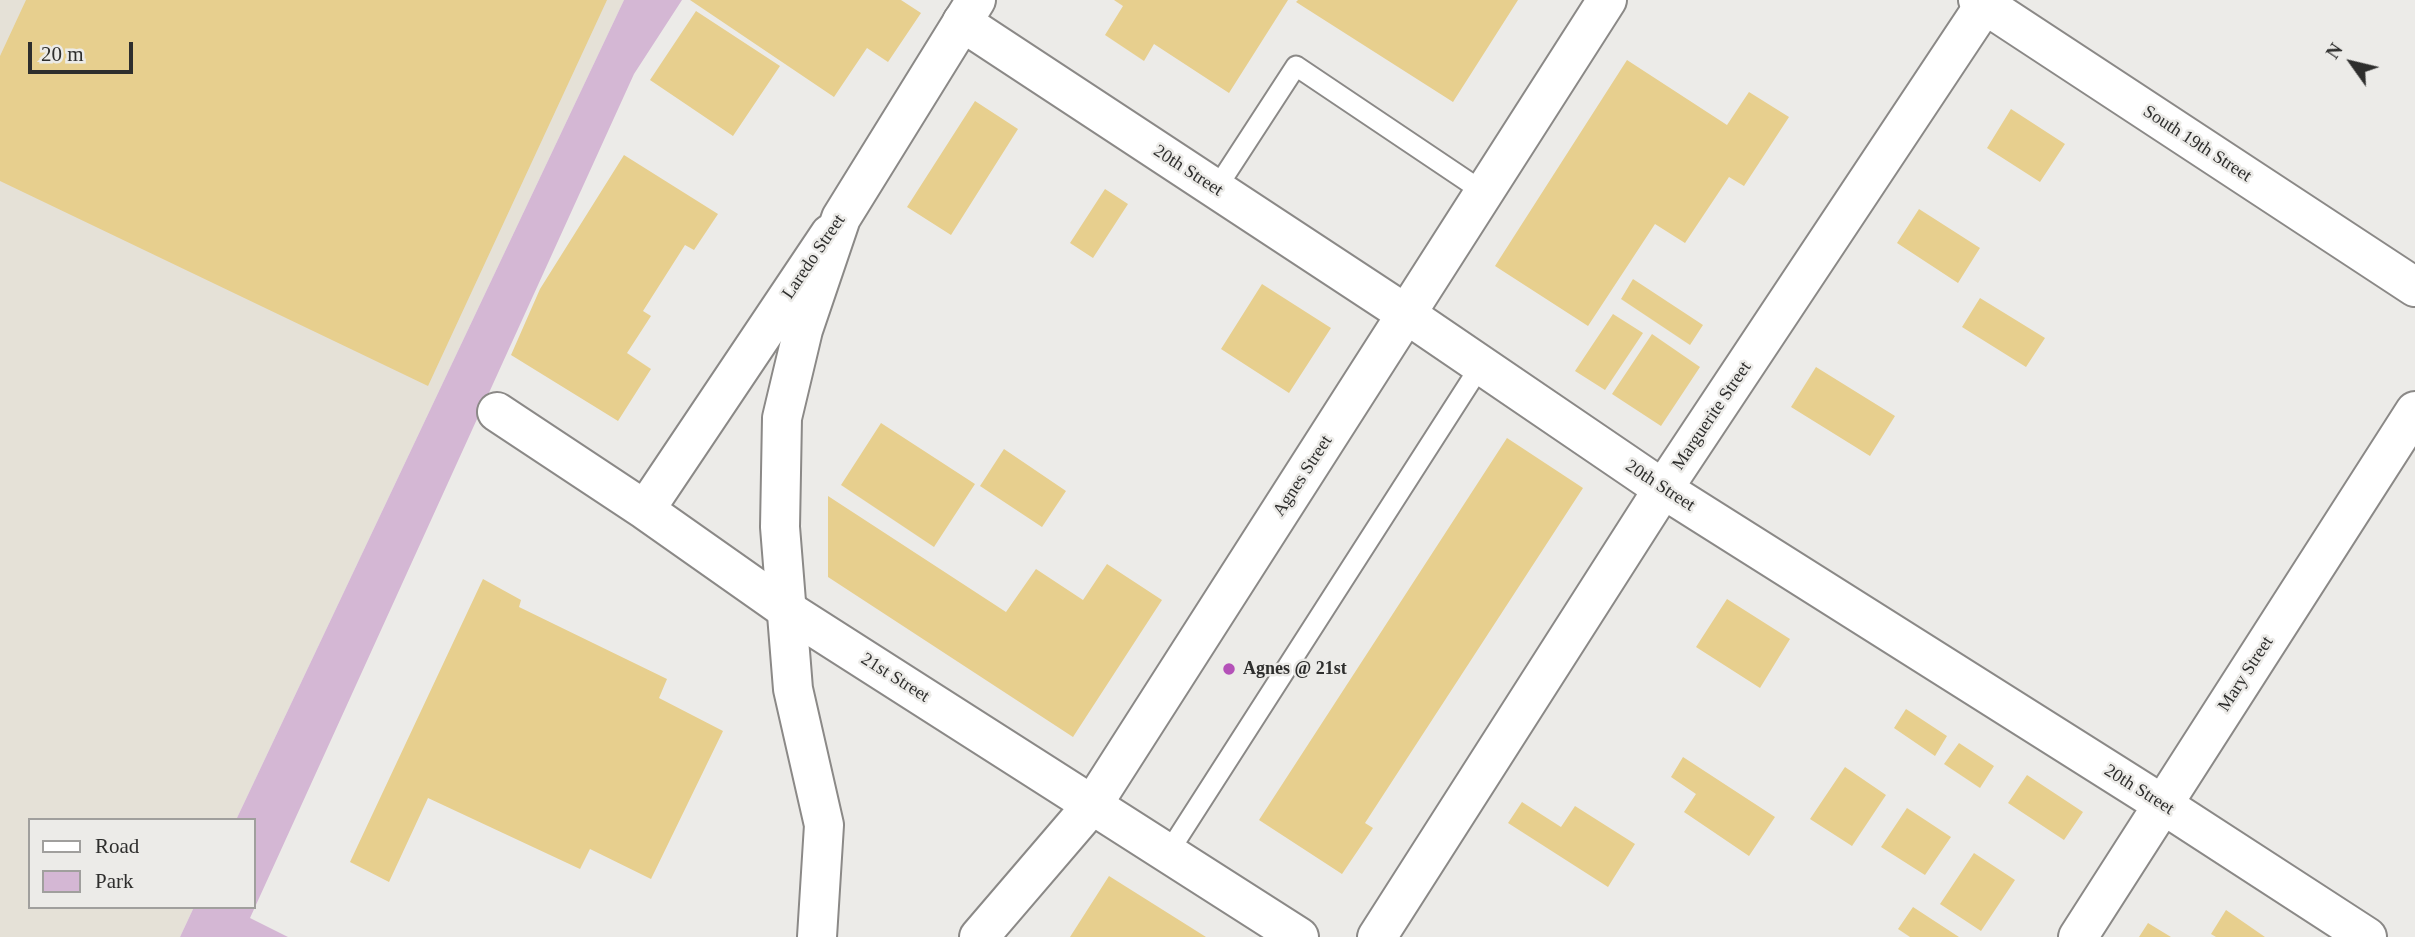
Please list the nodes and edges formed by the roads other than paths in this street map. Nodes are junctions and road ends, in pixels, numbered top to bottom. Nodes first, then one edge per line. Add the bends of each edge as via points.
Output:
1 (1607, 0) edge
2 (1982, 2) edge
3 (969, 11) edge
4 (1216, 189) junction
5 (1485, 192) junction
6 (841, 218) junction
7 (2415, 287) edge
8 (1406, 314) junction
9 (1482, 366) junction
10 (2415, 411) edge
11 (497, 412) dead end
12 (1663, 489) junction
13 (645, 510) junction
14 (787, 610) junction
15 (1093, 804) junction
16 (2162, 804) junction
17 (1168, 853) junction
18 (817, 937) edge
19 (979, 937) edge
20 (1299, 937) edge
21 (1377, 937) edge
22 (2078, 937) edge
23 (2367, 937) edge

1 - 5 street, Agnes Street
2 - 7 street, South 19th Street
2 - 12 street, Marguerite Street
3 - 4 street, 20th Street
3 - 6 street, Laredo Street
4 - 5 lane via 1296,66
4 - 8 street, 20th Street
5 - 8 street, Agnes Street
6 - 13 street, Laredo Street
6 - 14 street via 803,330 782,418 780,527
8 - 9 street, 20th Street
8 - 15 street, Agnes Street
9 - 12 street, 20th Street
9 - 17 lane
10 - 16 street, Mary Street
11 - 13 street, 21st Street
12 - 16 street, 20th Street
12 - 21 street, Marguerite Street
13 - 14 street, 21st Street
14 - 15 street, 21st Street
14 - 18 street via 793,689 824,825
15 - 17 street, 21st Street
15 - 19 street, Agnes Street
16 - 22 street, Mary Street
16 - 23 street, 20th Street
17 - 20 street, 21st Street

